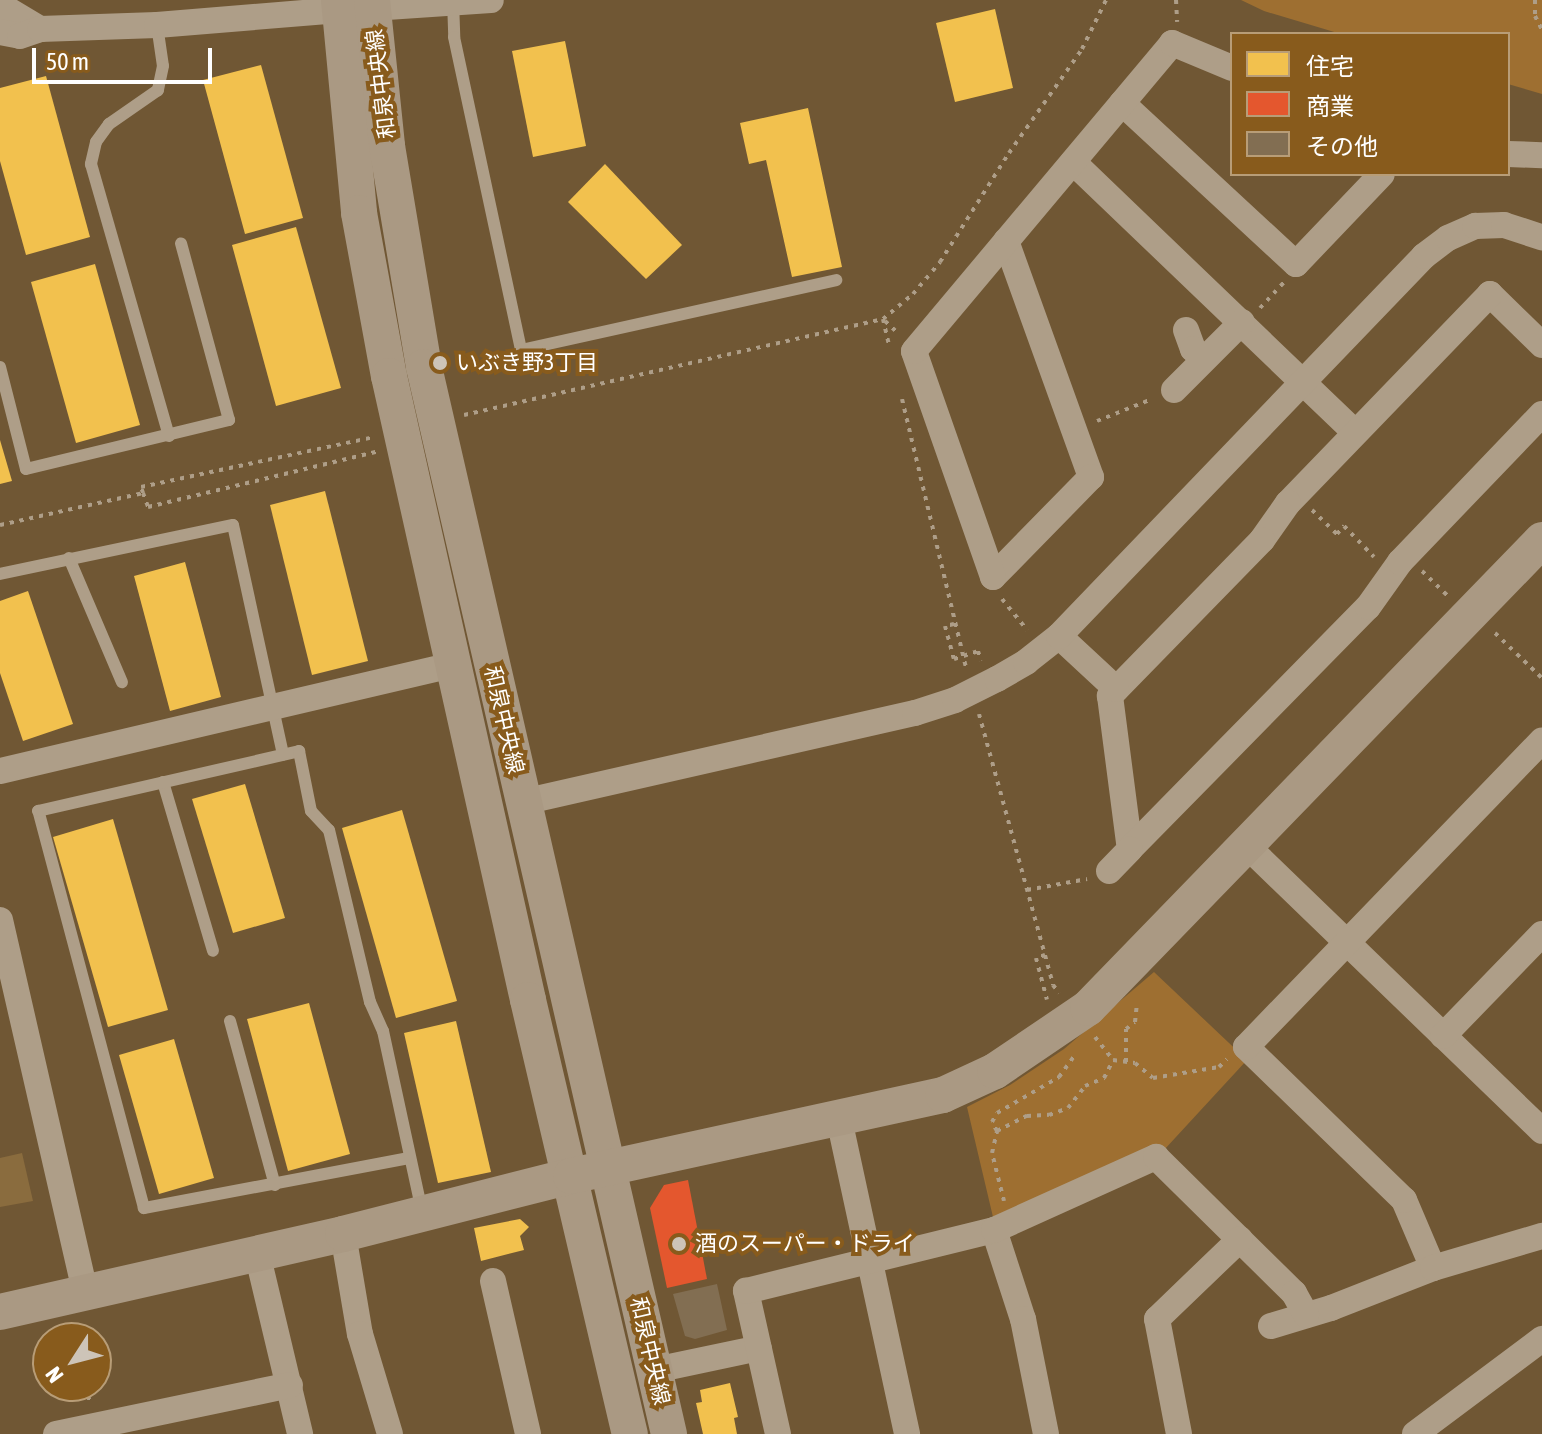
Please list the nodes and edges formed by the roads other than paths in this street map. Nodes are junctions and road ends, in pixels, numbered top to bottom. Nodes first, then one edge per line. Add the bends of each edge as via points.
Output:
1 (491, 0) edge
2 (453, 1) edge
3 (355, 4) edge
4 (0, 5) edge
5 (157, 25) junction
6 (40, 29) junction
7 (0, 32) edge
8 (1230, 67) edge
9 (1122, 103) junction
10 (1510, 154) edge
11 (1542, 155) edge
12 (1073, 162) junction
13 (1380, 176) edge
14 (1542, 237) edge
15 (1006, 241) junction
16 (181, 243) dead end
17 (836, 280) dead end
18 (1242, 322) junction
19 (1186, 330) dead end
20 (1542, 345) edge
21 (1203, 358) junction
22 (0, 367) edge
23 (1305, 382) junction
24 (1174, 390) dead end
25 (1542, 414) edge
26 (1355, 432) junction
27 (169, 436) junction
28 (1542, 540) edge
29 (69, 558) junction
30 (0, 574) edge
31 (1059, 636) junction
32 (453, 665) junction
33 (122, 682) dead end
34 (1116, 689) junction
35 (275, 707) junction
36 (1542, 740) edge
37 (283, 755) junction
38 (0, 771) edge
39 (163, 782) junction
40 (523, 802) junction
41 (1247, 846) junction
42 (1130, 849) junction
43 (1097, 876) road end
44 (0, 920) edge
45 (1541, 936) edge
46 (1346, 943) junction
47 (213, 951) dead end
48 (230, 1021) dead end
49 (1443, 1036) junction
50 (839, 1119) junction
51 (1542, 1131) edge
52 (409, 1158) junction
53 (589, 1173) junction
54 (275, 1185) junction
55 (422, 1214) junction
56 (1003, 1227) junction
57 (343, 1234) junction
58 (1542, 1236) edge
59 (1240, 1239) junction
60 (257, 1253) junction
61 (869, 1262) junction
62 (1433, 1268) junction
63 (493, 1281) dead end
64 (85, 1290) junction
65 (0, 1312) edge
66 (1306, 1315) junction
67 (1271, 1326) dead end
68 (1542, 1339) edge
69 (759, 1348) junction
70 (655, 1370) junction
71 (290, 1385) junction
72 (144, 1425) edge
73 (56, 1434) edge
74 (300, 1434) edge
75 (390, 1434) edge
76 (528, 1434) edge
77 (630, 1434) edge
78 (669, 1434) edge
79 (778, 1434) edge
80 (907, 1434) edge
81 (1046, 1434) edge
82 (1179, 1434) edge
83 (1415, 1434) edge

1 - 2 street
2 - 3 street
2 - 17 lane via 454,37 521,350
3 - 5 street
3 - 32 street, 和泉中央線 via 359,213
3 - 40 street, 和泉中央線 via 387,146 424,367
4 - 6 street
5 - 6 street
5 - 27 lane via 163,66 158,90 109,124 96,142 91,164
6 - 7 street via 20,36
8 - 9 street via 1172,43
9 - 12 street
9 - 13 street via 1296,264
10 - 11 street
12 - 15 street
12 - 18 street
14 - 23 street via 1504,225 1475,226 1448,238 1424,256
15 - 15 street via 914,351 993,577 1091,477
16 - 27 lane via 229,420
18 - 21 street
18 - 23 street
19 - 21 street
20 - 26 street via 1490,294
21 - 24 street
22 - 27 lane via 26,469
23 - 26 street
23 - 31 street
25 - 42 street via 1391,574 1368,607
26 - 34 street via 1262,540
28 - 41 street
29 - 30 lane
29 - 33 lane
29 - 35 lane via 233,525
31 - 34 street
31 - 40 street via 997,679 915,713
32 - 35 street
32 - 53 street, 和泉中央線
34 - 42 street via 1110,696
35 - 37 lane
35 - 38 street
36 - 46 street
37 - 39 lane
37 - 52 lane via 299,751 311,811 329,830 370,1002 383,1031
39 - 47 lane
39 - 54 lane via 38,811 144,1208
40 - 53 street, 和泉中央線
41 - 46 street
41 - 50 street via 1088,1008 1048,1038 943,1095
42 - 43 street
44 - 64 street
45 - 49 street
46 - 49 street
46 - 62 street via 1246,1047 1404,1200
48 - 54 lane
49 - 51 street
50 - 53 street
50 - 61 street
52 - 54 lane
52 - 55 lane
53 - 55 street
53 - 70 street, 和泉中央線
53 - 77 street, 和泉中央線
55 - 57 street
56 - 59 street via 1156,1157
56 - 61 street
56 - 81 street
57 - 60 street
57 - 75 street via 360,1334
58 - 62 street
59 - 66 street via 1294,1293
59 - 82 street via 1157,1319
60 - 64 street
60 - 71 street
61 - 69 street via 746,1291
61 - 80 street
62 - 66 street
63 - 76 street
64 - 65 street
66 - 67 street
68 - 83 street
69 - 70 street
69 - 79 street
70 - 78 street, 和泉中央線
71 - 72 street
71 - 74 street
72 - 73 street

